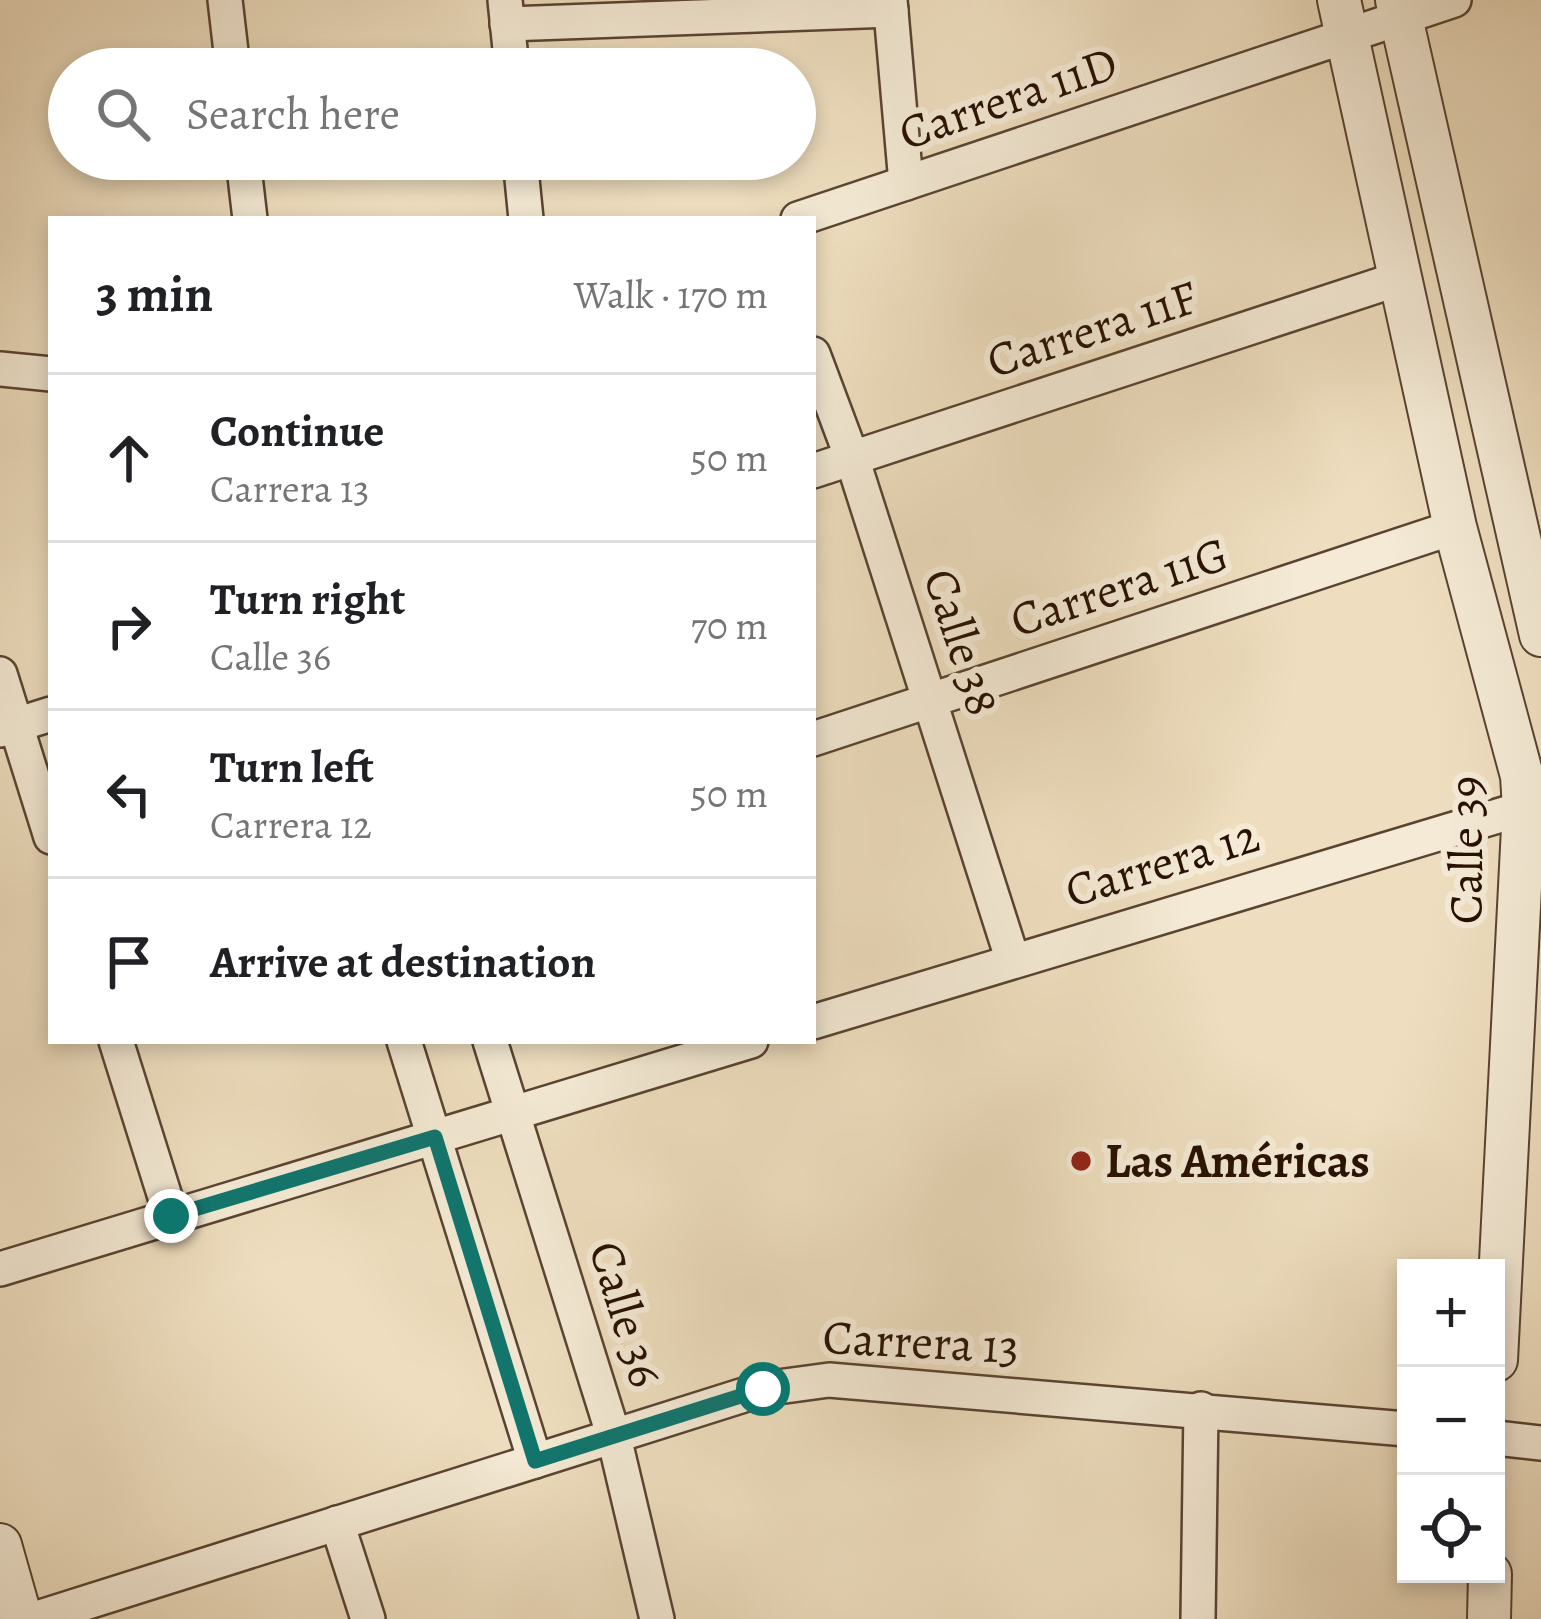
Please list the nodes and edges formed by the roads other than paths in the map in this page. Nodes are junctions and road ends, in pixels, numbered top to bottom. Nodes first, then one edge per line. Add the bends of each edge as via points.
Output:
1 (225, 0) edge
2 (1454, 0) edge
3 (890, 5) edge
4 (1398, 8) edge
5 (506, 12) edge
6 (1343, 17) edge
7 (231, 48) edge
8 (510, 48) edge
9 (245, 180) edge
10 (522, 180) edge
11 (906, 183) junction
12 (250, 216) edge
13 (526, 216) edge
14 (807, 216) edge
15 (1401, 278) junction
16 (816, 363) edge
17 (0, 369) edge
18 (48, 374) edge
19 (852, 458) junction
20 (816, 470) edge
21 (1455, 527) junction
22 (1541, 635) edge
23 (0, 674) edge
24 (930, 700) junction
25 (48, 715) edge
26 (8, 727) edge
27 (816, 738) edge
28 (1532, 790) edge
29 (48, 829) edge
30 (1013, 961) junction
31 (816, 1021) edge
32 (117, 1044) edge
33 (405, 1044) edge
34 (491, 1044) edge
35 (741, 1044) edge
36 (512, 1113) junction
37 (435, 1137) junction
38 (171, 1216) junction
39 (1502, 1259) edge
40 (0, 1269) edge
41 (1201, 1409) junction
42 (1397, 1428) edge
43 (614, 1437) junction
44 (1505, 1439) edge
45 (1541, 1443) edge
46 (535, 1461) junction
47 (338, 1523) junction
48 (0, 1545) edge
49 (1490, 1583) edge
50 (21, 1619) edge
51 (34, 1619) edge
52 (368, 1619) edge
53 (657, 1619) edge
54 (1198, 1619) edge
55 (1489, 1619) edge

1 - 7 street
2 - 4 street, Carrera 11D
3 - 5 street
3 - 11 street
4 - 6 street, Carrera 11D
4 - 22 street
5 - 8 street
6 - 11 street, Carrera 11D
6 - 15 street, Calle 39
9 - 12 street
10 - 13 street
11 - 14 street, Carrera 11D
15 - 19 street, Carrera 11F
15 - 21 street, Calle 39
16 - 19 street, Calle 38
17 - 18 street
19 - 20 street, Carrera 11F
19 - 24 street, Calle 38
21 - 24 street, Carrera 11G
21 - 28 street, Calle 39
23 - 26 street
24 - 27 street, Carrera 11G
24 - 30 street, Calle 38
25 - 26 street
26 - 29 street
28 - 30 street, Carrera 12
28 - 39 street, Calle 39
30 - 31 street, Carrera 12
32 - 38 street
33 - 37 street
34 - 36 street, Calle 36
35 - 36 street
36 - 37 street
36 - 43 street, Calle 36
37 - 38 street
37 - 46 street
38 - 40 street
41 - 42 street, Carrera 13
41 - 43 street, Carrera 13 via 829,1380 763,1389
41 - 54 street
43 - 46 street, Carrera 13
43 - 53 street, Calle 36
44 - 45 street
46 - 47 street, Carrera 13
47 - 51 street, Carrera 13
47 - 52 street
48 - 50 street
49 - 55 street

